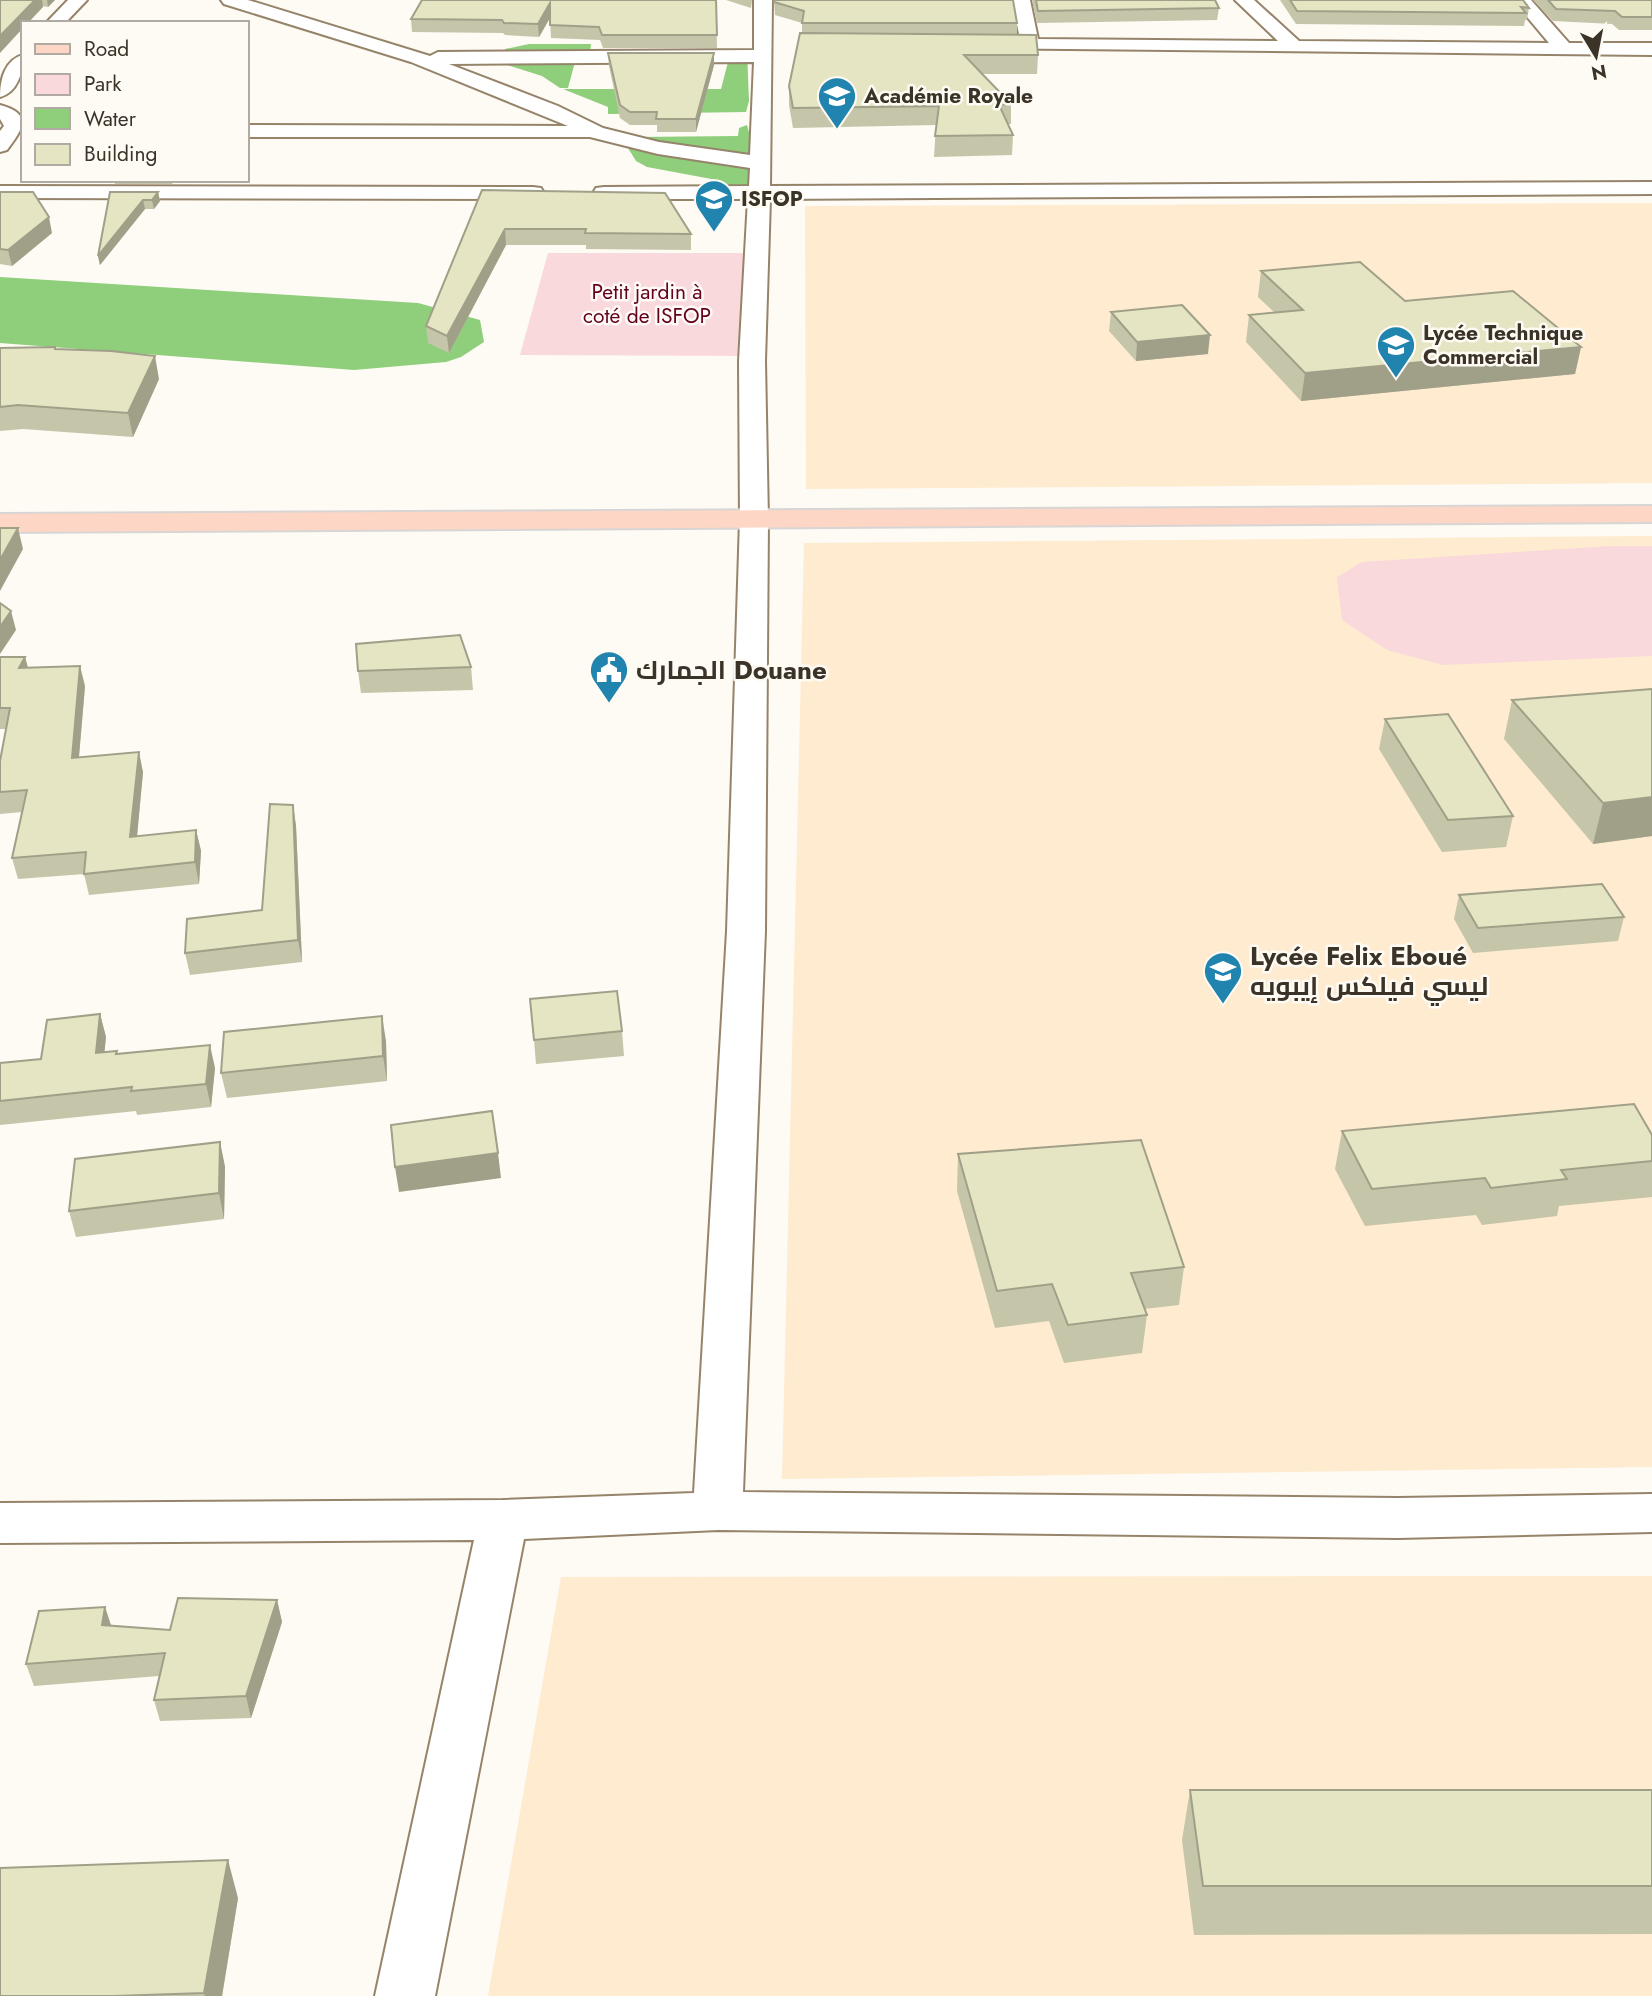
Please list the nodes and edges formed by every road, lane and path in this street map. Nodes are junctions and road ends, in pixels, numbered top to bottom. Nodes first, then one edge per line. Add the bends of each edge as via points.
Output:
1 (78, 0) edge
2 (230, 0) edge
3 (763, 0) edge
4 (1021, 0) edge
5 (1244, 0) edge
6 (1522, 0) edge
7 (57, 21) edge
8 (963, 44) edge
9 (1030, 44) junction
10 (1294, 46) junction
11 (767, 48) junction
12 (1564, 48) junction
13 (1652, 49) edge
14 (418, 58) junction
15 (21, 64) edge
16 (0, 91) edge
17 (0, 111) edge
18 (248, 131) edge
19 (596, 132) junction
20 (12, 136) edge
21 (759, 163) junction
22 (1652, 188) edge
23 (2, 191) edge
24 (556, 193) edge
25 (581, 193) edge
26 (759, 193) junction
27 (1652, 497) edge
28 (0, 506) edge
29 (753, 511) junction
30 (1652, 514) edge
31 (0, 523) edge
32 (718, 1511) junction
33 (1652, 1513) edge
34 (503, 1520) junction
35 (0, 1523) edge
36 (405, 1996) edge

1 - 7 street
2 - 14 street
3 - 11 street
4 - 9 street
5 - 10 street
6 - 12 street
8 - 9 street
9 - 10 street
10 - 12 street
11 - 14 street
11 - 21 street
12 - 13 street
14 - 19 street
15 - 16 street
17 - 20 street via 12,118
18 - 19 street
19 - 21 street via 667,150
21 - 26 street
22 - 26 street
23 - 24 street
25 - 26 street
26 - 29 street via 751,361
27 - 29 main road
28 - 29 main road
29 - 30 main road
29 - 31 main road
29 - 32 street via 746,931
32 - 33 street via 1398,1518
32 - 34 street
34 - 35 street
34 - 36 street

